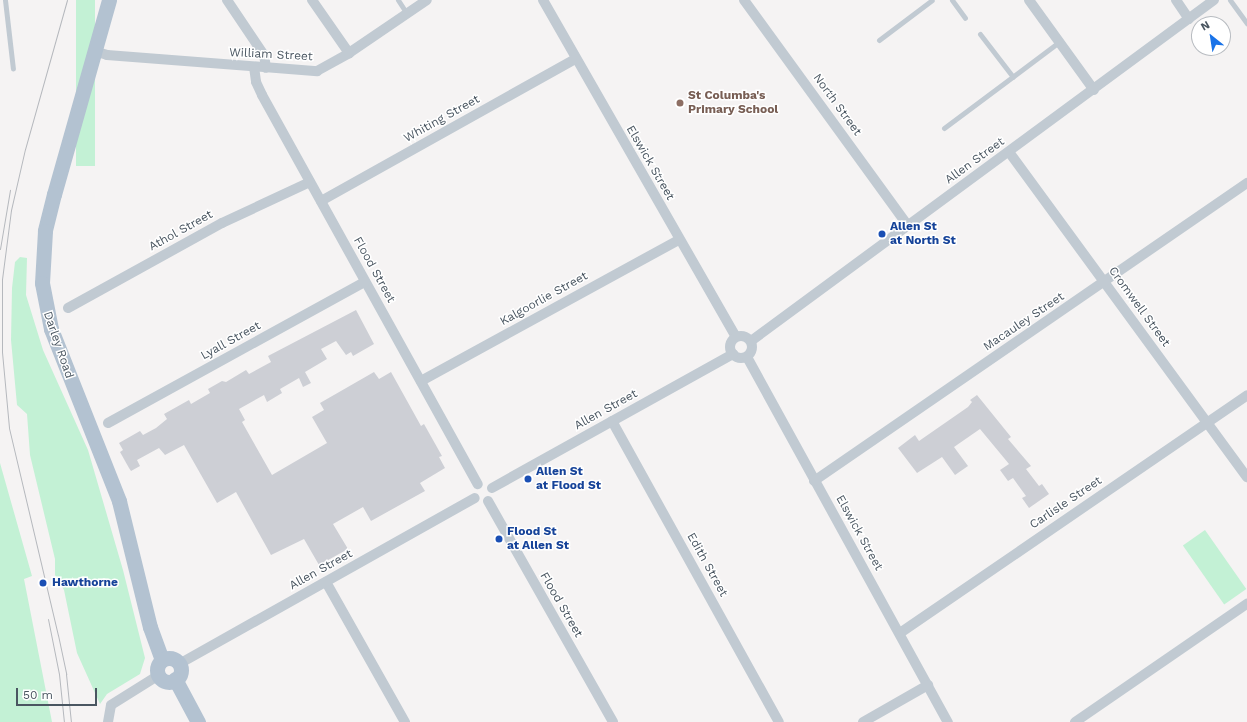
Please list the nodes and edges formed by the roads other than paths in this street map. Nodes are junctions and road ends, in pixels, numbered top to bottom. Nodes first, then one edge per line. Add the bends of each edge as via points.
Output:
1 (5, 0) edge
2 (109, 0) edge
3 (227, 0) edge
4 (312, 0) edge
5 (398, 0) edge
6 (428, 0) edge
7 (543, 0) edge
8 (744, 0) edge
9 (932, 0) edge
10 (952, 0) edge
11 (1029, 0) edge
12 (1176, 0) edge
13 (1214, 0) edge
14 (1230, 0) edge
15 (407, 14) junction
16 (965, 18) dead end
17 (1189, 19) junction
18 (1247, 23) edge
19 (980, 34) dead end
20 (879, 40) dead end
21 (1059, 42) junction
22 (94, 51) junction
23 (349, 54) junction
24 (575, 59) junction
25 (254, 67) junction
26 (266, 68) junction
27 (12, 69) dead end
28 (1013, 77) junction
29 (1094, 90) junction
30 (944, 128) dead end
31 (1009, 152) junction
32 (310, 182) junction
33 (1247, 183) edge
34 (321, 202) junction
35 (908, 226) junction
36 (679, 240) junction
37 (365, 282) junction
38 (1105, 282) junction
39 (68, 308) dead end
40 (736, 337) junction
41 (751, 341) junction
42 (732, 354) junction
43 (747, 357) junction
44 (421, 381) junction
45 (1247, 395) edge
46 (612, 421) junction
47 (108, 422) dead end
48 (1207, 422) junction
49 (1247, 477) edge
50 (814, 480) junction
51 (478, 484) junction
52 (492, 488) junction
53 (475, 498) junction
54 (488, 501) junction
55 (326, 582) junction
56 (1247, 604) edge
57 (900, 633) junction
58 (162, 660) junction
59 (179, 664) junction
60 (158, 676) junction
61 (176, 679) junction
62 (928, 685) junction
63 (108, 722) edge
64 (198, 722) edge
65 (405, 722) edge
66 (612, 722) edge
67 (779, 722) edge
68 (863, 722) edge
69 (948, 722) edge
70 (1075, 722) edge

1 - 27 lane
2 - 22 main road, Darley Road
3 - 26 street via 264,55
4 - 23 street
5 - 15 lane
6 - 15 street, William Street
7 - 24 street, Elswick Street
8 - 35 street, North Street
9 - 20 lane
10 - 16 lane
11 - 21 street
12 - 17 street
13 - 17 street, Allen Street
14 - 18 lane
15 - 23 street, William Street
17 - 29 street, Allen Street
19 - 28 lane
21 - 28 lane
21 - 29 street
22 - 25 street, William Street via 107,55
22 - 58 main road, Darley Road via 45,231 42,256 43,295 50,329 64,368 119,501 150,627
23 - 26 street, William Street via 317,71
24 - 34 street, Whiting Street
24 - 36 street, Elswick Street
25 - 26 street, William Street
25 - 32 street, Flood Street via 256,82 262,95
28 - 30 lane
29 - 31 street, Allen Street
31 - 35 street, Allen Street
31 - 38 street, Cromwell Street
32 - 34 street, Flood Street
32 - 39 street, Athol Street via 222,223
33 - 38 street, Macauley Street
34 - 37 street, Flood Street
35 - 41 street, Allen Street
36 - 40 street, Elswick Street
36 - 44 street, Kalgoorlie Street
37 - 44 street, Flood Street
37 - 47 street, Lyall Street
38 - 48 street, Cromwell Street
38 - 50 street, Macauley Street
40 - 41 street via 744,336
40 - 42 street via 730,347
41 - 43 street via 753,348
42 - 43 street via 739,358
42 - 46 street, Allen Street
43 - 50 street, Elswick Street
44 - 51 street, Flood Street
45 - 48 street, Carlisle Street
46 - 52 street, Allen Street
46 - 67 street, Edith Street
48 - 49 street, Cromwell Street
48 - 57 street, Carlisle Street
50 - 57 street, Elswick Street
51 - 52 street via 484,482
51 - 53 street via 474,490
52 - 54 street via 493,494
53 - 54 street via 479,502
53 - 55 street, Allen Street
54 - 66 street, Flood Street
55 - 59 street, Allen Street
55 - 65 street
56 - 70 street
57 - 62 street, Elswick Street
58 - 59 main road via 172,658
58 - 60 main road via 158,665
59 - 61 main road via 180,672
60 - 61 main road via 166,681
60 - 63 street via 115,701 109,708
61 - 64 main road
62 - 68 street
62 - 69 street, Elswick Street

